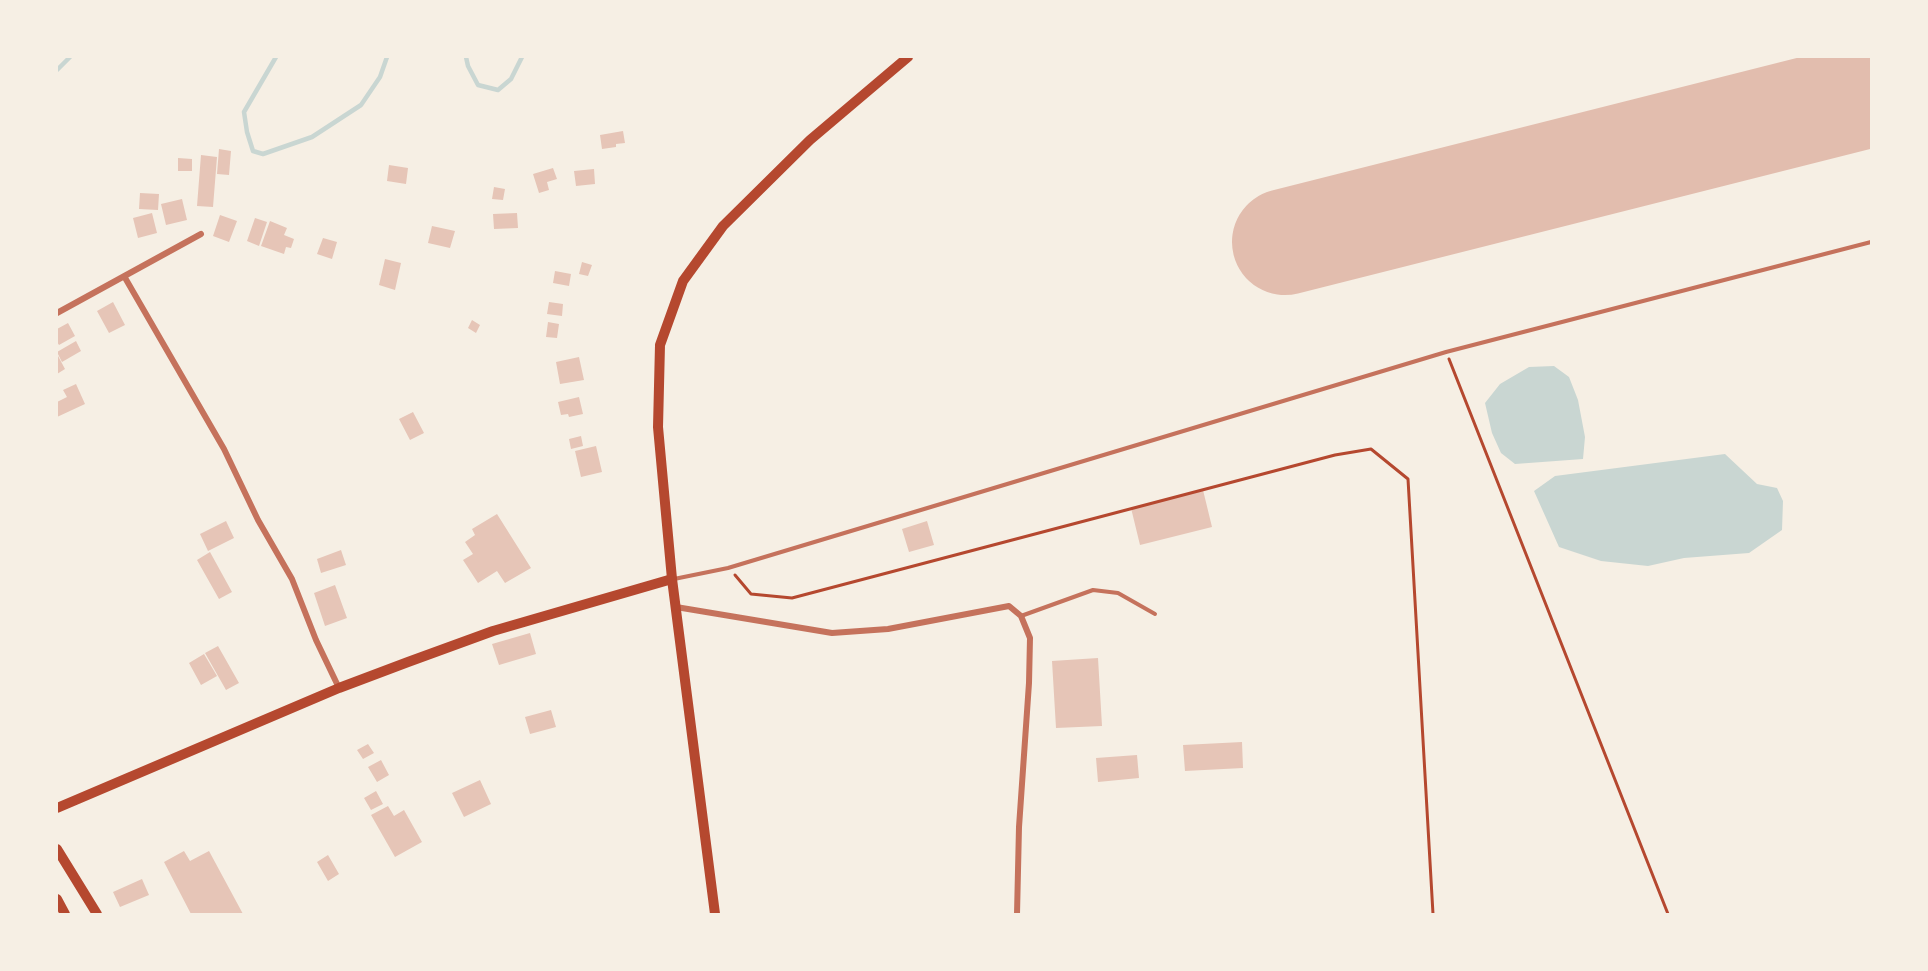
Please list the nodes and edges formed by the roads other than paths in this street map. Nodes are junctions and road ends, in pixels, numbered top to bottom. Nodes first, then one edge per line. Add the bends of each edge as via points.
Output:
1 (908, 57) edge
2 (201, 234) dead end
3 (1871, 242) edge
4 (124, 276) junction
5 (57, 313) edge
6 (672, 579) junction
7 (676, 607) junction
8 (1155, 614) dead end
9 (1021, 616) junction
10 (339, 688) junction
11 (57, 808) edge
12 (57, 849) edge
13 (57, 899) edge
14 (65, 914) edge
15 (97, 914) edge
16 (715, 914) edge
17 (1017, 914) edge

1 - 6 main road via 810,140 723,226 683,281 660,345 658,427
2 - 4 street
3 - 6 lane via 1446,352 728,568
4 - 5 street
4 - 10 street via 224,449 292,579
6 - 7 main road
6 - 10 main road via 493,631
7 - 9 street via 832,633 888,629 1009,606
7 - 16 main road
8 - 9 lane via 1118,593 1093,590
9 - 17 street via 1030,638 1018,827
10 - 11 main road
12 - 15 main road
13 - 14 main road

